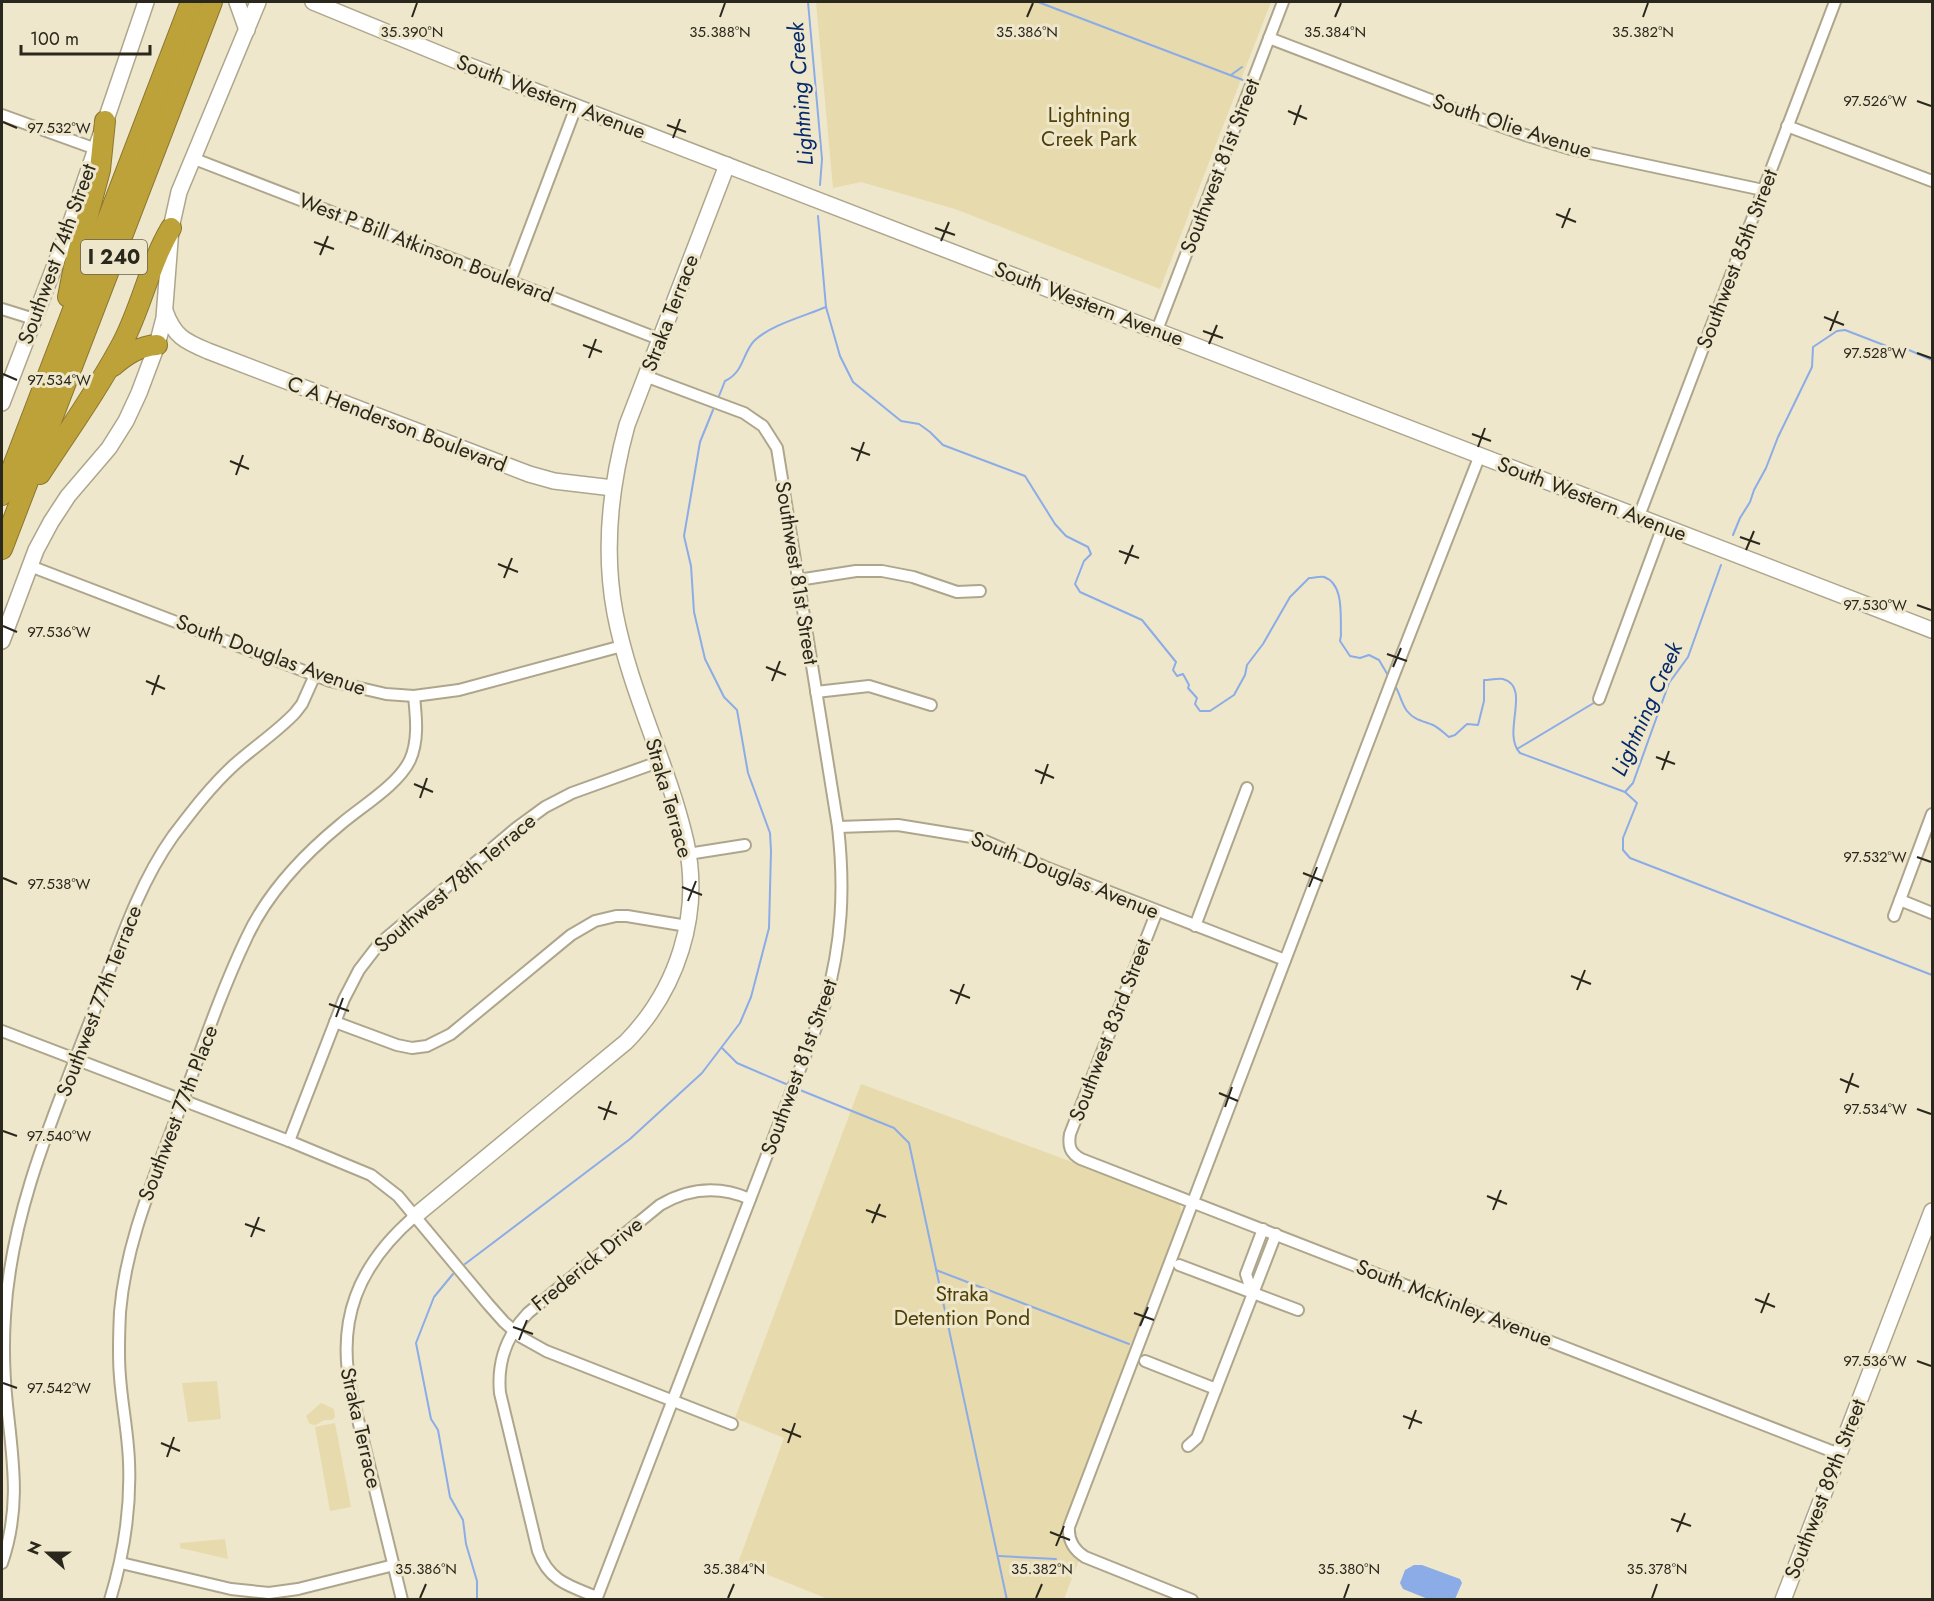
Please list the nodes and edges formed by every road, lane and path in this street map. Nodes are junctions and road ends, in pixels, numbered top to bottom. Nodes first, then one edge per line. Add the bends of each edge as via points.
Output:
1 (146, 2) edge
2 (191, 2) edge
3 (237, 2) edge
4 (258, 2) edge
5 (313, 2) edge
6 (1283, 2) edge
7 (1835, 2) edge
8 (211, 3) edge
9 (247, 30) junction
10 (1269, 38) junction
11 (576, 106) junction
12 (2, 115) edge
13 (105, 121) junction
14 (1787, 126) junction
15 (96, 149) junction
16 (192, 158) junction
17 (727, 165) junction
18 (1932, 182) edge
19 (1763, 190) junction
20 (171, 228) junction
21 (510, 281) junction
22 (2, 309) edge
23 (165, 311) junction
24 (34, 319) junction
25 (1157, 330) junction
26 (659, 339) junction
27 (185, 341) junction
28 (157, 345) junction
29 (58, 347) junction
30 (106, 372) junction
31 (645, 376) junction
32 (2, 403) edge
33 (1480, 455) junction
34 (613, 488) junction
35 (2, 495) edge
36 (17, 509) junction
37 (1639, 516) junction
38 (1663, 526) junction
39 (2, 549) edge
40 (30, 566) junction
41 (798, 580) junction
42 (980, 591) dead end
43 (1932, 630) edge
44 (2, 641) edge
45 (622, 646) junction
46 (315, 675) junction
47 (816, 693) junction
48 (414, 696) junction
49 (1599, 699) dead end
50 (931, 705) dead end
51 (661, 761) junction
52 (1247, 788) dead end
53 (1932, 814) edge
54 (838, 827) junction
55 (746, 845) dead end
56 (688, 854) junction
57 (1900, 900) junction
58 (1157, 911) junction
59 (1932, 913) edge
60 (1894, 916) dead end
61 (687, 926) junction
62 (1195, 926) junction
63 (1285, 960) junction
64 (335, 1022) junction
65 (2, 1031) edge
66 (76, 1060) junction
67 (183, 1101) junction
68 (289, 1141) junction
69 (1071, 1151) joint
70 (750, 1198) junction
71 (1192, 1202) junction
72 (1932, 1211) edge
73 (415, 1216) junction
74 (1263, 1229) junction
75 (1276, 1234) junction
76 (1179, 1265) dead end
77 (1252, 1293) junction
78 (1298, 1310) dead end
79 (514, 1331) junction
80 (1145, 1361) dead end
81 (1216, 1389) junction
82 (672, 1401) junction
83 (732, 1424) dead end
84 (1188, 1446) dead end
85 (1839, 1454) junction
86 (2, 1563) edge
87 (121, 1563) junction
88 (394, 1566) junction
89 (230, 1594) edge
90 (596, 1598) edge
91 (110, 1599) edge
92 (402, 1599) edge
93 (1192, 1599) edge
94 (1783, 1599) edge

1 - 13 main road, Southwest 74th Street
2 - 29 highway, I 240
3 - 9 main road
4 - 9 main road
5 - 11 main road, South Western Avenue
6 - 10 street, Southwest 81st Street
7 - 14 street, Southwest 85th Street
8 - 36 highway, I 240
9 - 16 main road
10 - 19 street, South Olie Avenue via 1542,141
10 - 25 street, Southwest 81st Street
11 - 17 main road, South Western Avenue
11 - 21 street
12 - 15 street
13 - 15 main road, Southwest 74th Street
13 - 29 highway via 99,170
14 - 18 street
14 - 19 street, Southwest 85th Street
15 - 24 main road, Southwest 74th Street
16 - 20 main road via 176,200
16 - 21 street, West P Bill Atkinson Boulevard
17 - 25 main road, South Western Avenue
17 - 26 main road, Straka Terrace
19 - 37 street, Southwest 85th Street
20 - 23 main road
20 - 30 highway via 133,320
21 - 26 street, West P Bill Atkinson Boulevard
22 - 24 street
23 - 27 main road via 172,329
23 - 28 main road
24 - 32 main road, Southwest 74th Street
25 - 33 main road, South Western Avenue
26 - 31 main road, Straka Terrace
27 - 28 main road, C A Henderson Boulevard
27 - 34 main road, C A Henderson Boulevard via 529,474 564,483
28 - 30 highway via 128,354
28 - 40 main road via 126,421 100,461 59,508
29 - 35 highway, I 240
30 - 36 highway
31 - 34 main road, Straka Terrace via 627,425
31 - 41 street, Southwest 81st Street via 744,413 769,434 777,448
33 - 37 main road, South Western Avenue
33 - 63 street
34 - 45 main road, Straka Terrace via 609,561
36 - 39 highway, I 240
37 - 38 main road, South Western Avenue
38 - 43 main road, South Western Avenue
38 - 49 street
40 - 44 main road
40 - 46 street, South Douglas Avenue
41 - 42 street via 882,571 957,592
41 - 47 street, Southwest 81st Street
45 - 48 street, South Douglas Avenue via 459,690
45 - 51 main road, Straka Terrace
46 - 48 street, South Douglas Avenue via 370,692
46 - 66 street, Southwest 77th Terrace via 295,713 217,782 162,854 130,919
47 - 50 street via 869,686
47 - 54 street, Southwest 81st Street
48 - 67 street, Southwest 77th Place via 415,741 408,764 395,780 316,845 266,904 240,952
51 - 56 main road, Straka Terrace
51 - 64 street, Southwest 78th Terrace via 572,793 523,823 379,944 351,984
52 - 62 street
53 - 57 street
54 - 58 street, South Douglas Avenue via 898,825 969,835
54 - 70 street, Southwest 81st Street via 843,906 834,969
55 - 56 street
56 - 61 main road, Straka Terrace via 691,891
57 - 59 street
57 - 60 street
58 - 62 street, South Douglas Avenue
58 - 69 street, Southwest 83rd Street via 1071,1134
61 - 64 street via 627,916 595,921 572,935 451,1034 427,1046 397,1046
61 - 73 main road, Straka Terrace via 672,976 633,1035
62 - 63 street, South Douglas Avenue
63 - 71 street
64 - 68 street, Southwest 78th Terrace
65 - 66 street
66 - 67 street
66 - 86 street, Southwest 77th Terrace via 28,1186 10,1267 4,1365 15,1496
67 - 68 street
67 - 87 street, Southwest 77th Place via 141,1210 124,1274 119,1359 130,1484
68 - 73 street via 371,1175 398,1196
69 - 71 street, South McKinley Avenue via 1081,1159
70 - 79 street, Frederick Drive via 700,1189 665,1202 537,1305
70 - 82 street, Southwest 81st Street
71 - 74 street, South McKinley Avenue
71 - 93 street via 1068,1533 1072,1544 1090,1560
72 - 85 main road, Southwest 89th Street
73 - 79 street
73 - 88 street, Straka Terrace via 383,1247 364,1276 346,1334 348,1378
74 - 75 street, South McKinley Avenue
74 - 77 street via 1246,1274
75 - 77 street
75 - 85 street, South McKinley Avenue
76 - 77 street
77 - 78 street
77 - 81 street
79 - 82 street via 546,1351
79 - 90 street, Frederick Drive via 501,1361 500,1393 538,1551 545,1568 558,1580
80 - 81 street
81 - 84 street via 1197,1438
82 - 83 street
82 - 90 street, Southwest 81st Street
85 - 94 main road, Southwest 89th Street
87 - 89 street
87 - 91 street, Southwest 77th Place
88 - 89 street via 282,1592
88 - 92 street, Straka Terrace

